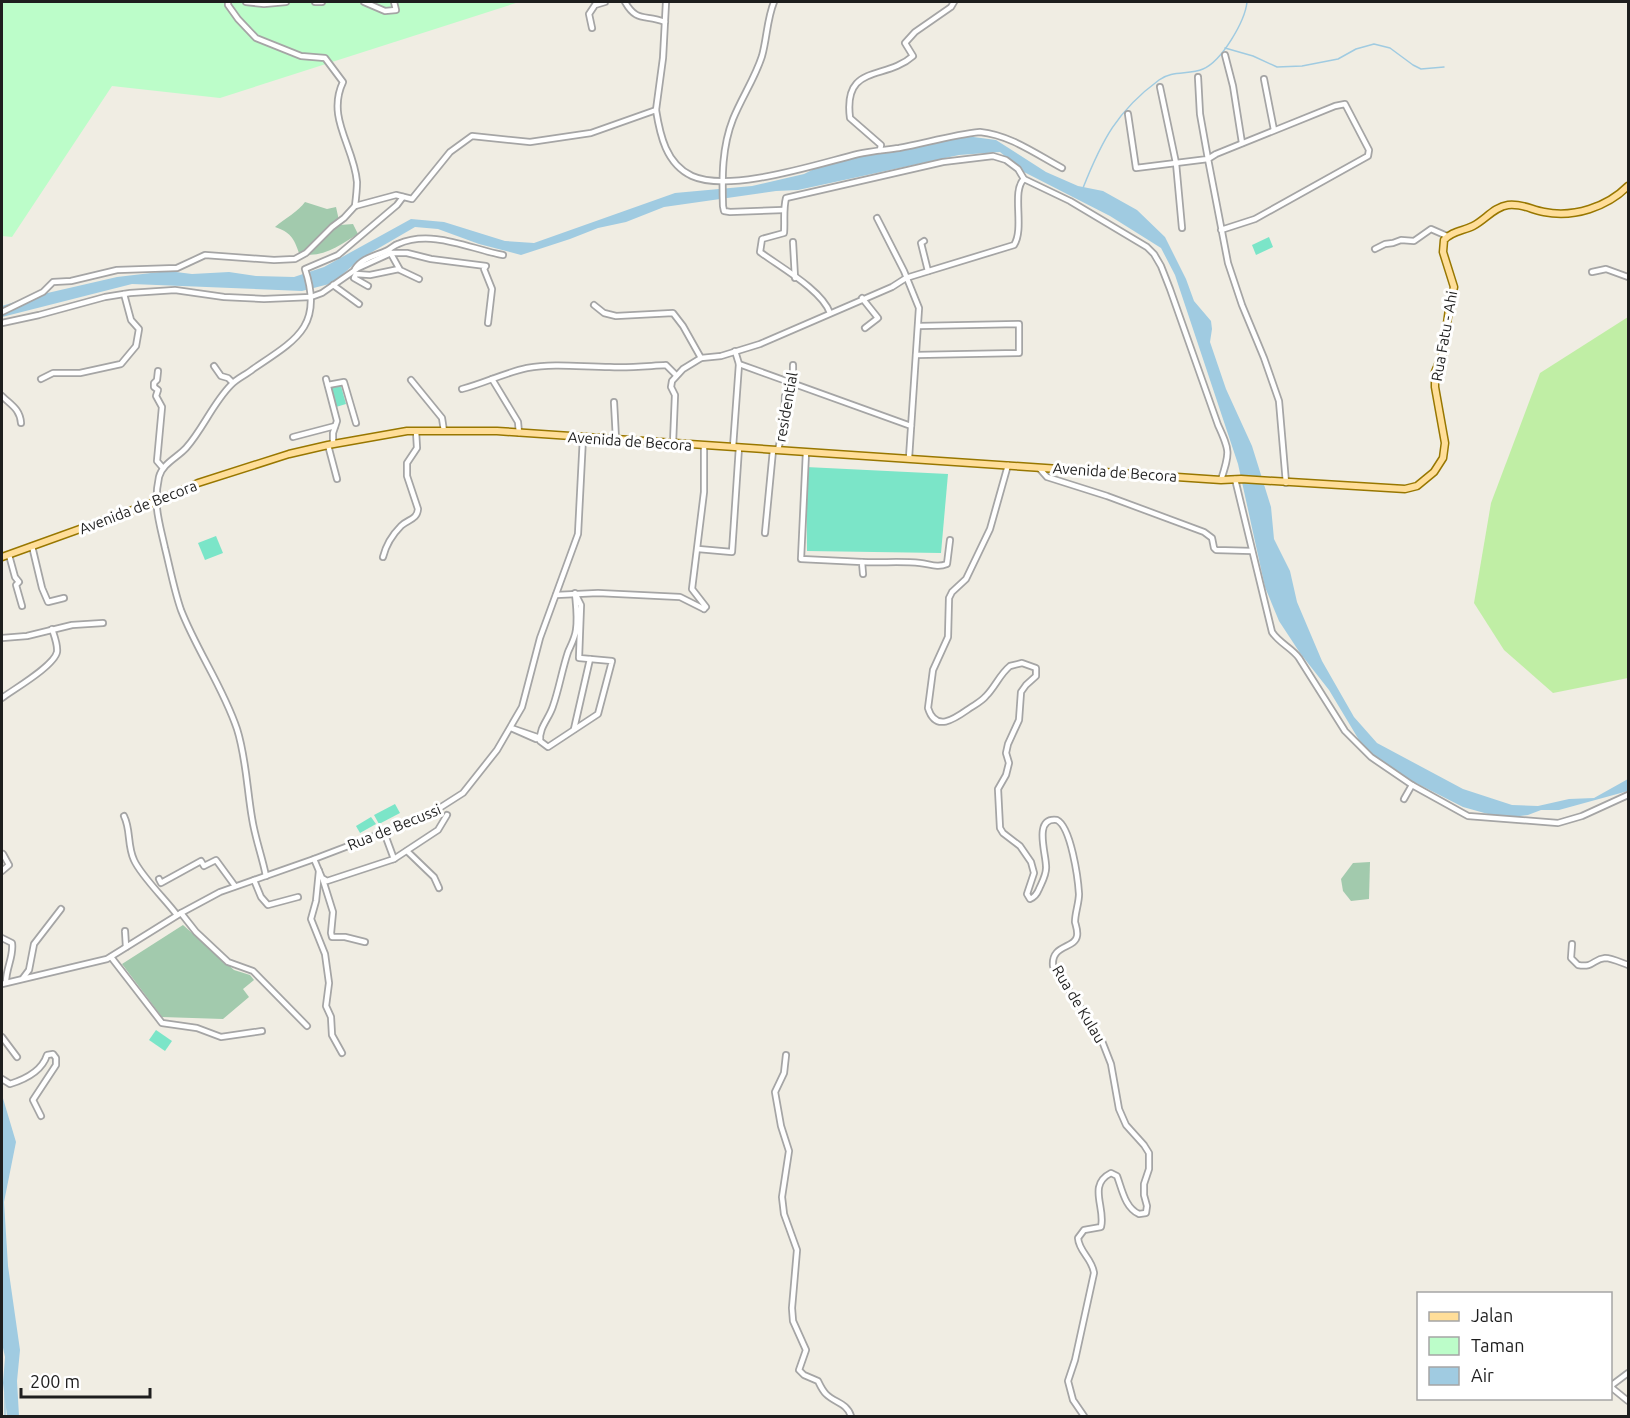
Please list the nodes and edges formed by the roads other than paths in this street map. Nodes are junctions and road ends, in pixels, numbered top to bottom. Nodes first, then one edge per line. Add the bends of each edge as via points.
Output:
1 (228, 2) edge
2 (246, 2) edge
3 (286, 2) edge
4 (315, 2) edge
5 (322, 2) edge
6 (364, 2) edge
7 (394, 2) edge
8 (605, 2) edge
9 (625, 2) edge
10 (666, 2) edge
11 (774, 2) edge
12 (954, 2) edge
13 (665, 22) junction
14 (592, 28) dead end
15 (1225, 55) dead end
16 (1198, 78) dead end
17 (1264, 79) dead end
18 (1160, 87) dead end
19 (656, 110) junction
20 (1128, 114) dead end
21 (1274, 130) junction
22 (1242, 143) junction
23 (880, 150) junction
24 (1208, 159) junction
25 (1176, 163) junction
26 (1062, 168) dead end
27 (1024, 179) junction
28 (722, 184) junction
29 (1629, 186) edge
30 (403, 197) junction
31 (356, 206) junction
32 (783, 210) junction
33 (877, 218) dead end
34 (1182, 228) dead end
35 (1221, 230) junction
36 (1447, 236) junction
37 (924, 241) dead end
38 (793, 242) dead end
39 (1375, 249) dead end
40 (390, 251) junction
41 (503, 255) dead end
42 (399, 268) junction
43 (928, 271) junction
44 (1592, 272) dead end
45 (795, 278) junction
46 (906, 278) junction
47 (1629, 278) edge
48 (419, 279) dead end
49 (333, 285) junction
50 (368, 286) dead end
51 (124, 294) junction
52 (311, 297) junction
53 (862, 298) junction
54 (359, 304) dead end
55 (594, 305) dead end
56 (2, 312) edge
57 (830, 313) junction
58 (2, 323) edge
59 (488, 323) dead end
60 (919, 326) junction
61 (865, 328) dead end
62 (735, 351) junction
63 (916, 355) junction
64 (701, 358) junction
65 (739, 364) junction
66 (793, 365) dead end
67 (214, 366) dead end
68 (158, 371) dead end
69 (676, 375) junction
70 (41, 379) dead end
71 (492, 379) junction
72 (411, 380) dead end
73 (232, 382) junction
74 (791, 383) junction
75 (462, 389) dead end
76 (2, 396) edge
77 (614, 402) dead end
78 (21, 423) dead end
79 (356, 423) dead end
80 (336, 426) junction
81 (911, 426) junction
82 (416, 431) junction
83 (444, 431) junction
84 (519, 433) junction
85 (293, 437) dead end
86 (583, 437) junction
87 (616, 440) junction
88 (673, 443) junction
89 (330, 445) junction
90 (704, 447) junction
91 (736, 447) junction
92 (776, 450) junction
93 (806, 452) junction
94 (909, 458) junction
95 (1008, 465) junction
96 (163, 468) junction
97 (1039, 468) junction
98 (337, 479) dead end
99 (1238, 479) junction
100 (1221, 480) junction
101 (1278, 482) joint
102 (1286, 483) junction
103 (154, 501) junction
104 (765, 533) dead end
105 (950, 540) dead end
106 (32, 546) junction
107 (698, 549) junction
108 (1252, 551) junction
109 (5, 556) edge
110 (383, 557) dead end
111 (862, 562) junction
112 (863, 574) dead end
113 (574, 593) junction
114 (555, 595) junction
115 (64, 598) dead end
116 (22, 606) dead end
117 (103, 623) dead end
118 (52, 629) junction
119 (2, 638) edge
120 (590, 659) junction
121 (2, 698) edge
122 (573, 730) junction
123 (540, 738) junction
124 (1412, 785) junction
125 (1629, 795) edge
126 (1404, 799) dead end
127 (447, 815) dead end
128 (124, 816) dead end
129 (384, 832) junction
130 (406, 851) junction
131 (2, 855) edge
132 (394, 859) junction
133 (314, 860) junction
134 (2, 871) edge
135 (319, 871) junction
136 (266, 876) junction
137 (322, 878) junction
138 (159, 879) dead end
139 (254, 880) junction
140 (236, 886) junction
141 (439, 888) dead end
142 (298, 897) dead end
143 (61, 909) dead end
144 (179, 914) junction
145 (125, 931) dead end
146 (2, 938) edge
147 (365, 942) dead end
148 (1572, 944) dead end
149 (126, 947) junction
150 (111, 957) junction
151 (1629, 965) edge
152 (23, 978) junction
153 (4, 983) edge
154 (307, 1026) dead end
155 (262, 1031) dead end
156 (2, 1037) edge
157 (342, 1053) dead end
158 (786, 1055) dead end
159 (17, 1057) dead end
160 (2, 1079) edge
161 (41, 1116) dead end
162 (1629, 1373) edge
163 (1629, 1401) edge
164 (851, 1416) edge
165 (1084, 1416) edge

1 - 31 street via 256,38 301,56 325,58 343,82 338,94 338,117 357,181
2 - 3 street
4 - 5 street
6 - 7 street via 385,11 396,10
8 - 14 street via 595,5 589,14
9 - 13 street via 635,15
10 - 13 street
11 - 28 street via 757,71 732,120
12 - 23 street via 905,43 913,56 905,63 873,73 852,90 848,100 850,118 881,145
13 - 19 street
15 - 22 street
16 - 24 street
17 - 21 street
18 - 25 street
19 - 28 street via 664,147 679,167 690,175
19 - 30 street via 591,133 530,142 472,136 450,152 412,199
20 - 25 street via 1136,168
21 - 22 street
21 - 35 street via 1345,104 1369,154 1264,214
22 - 24 street
23 - 26 street via 992,133
23 - 28 street
24 - 25 street
24 - 35 street
25 - 34 street
27 - 32 street via 1006,160 993,156 972,158 793,195 786,198
27 - 43 street via 1018,189 1019,219 1014,245
27 - 100 street via 1070,201 1154,254 1227,445 1229,455
28 - 32 street via 724,211
29 - 36 main road via 1609,202 1574,212 1543,212 1512,204
30 - 31 street via 396,195
30 - 52 street via 338,255 304,269
31 - 56 street via 295,259 205,255 177,268 117,270 70,282 53,282 43,292
32 - 45 street via 784,233 762,239 760,252
33 - 46 street
35 - 102 street via 1242,305 1279,401
36 - 39 street via 1431,230 1414,241 1401,240
36 - 102 main road, Rua Fatu - Ahi via 1443,252 1454,287 1443,353 1435,372 1444,437 1440,464 1421,484 1404,489
37 - 43 street via 921,243
38 - 45 street
40 - 41 street via 415,239 447,240
40 - 42 street
40 - 49 street via 362,261
40 - 59 street via 486,266 492,288
42 - 48 street
42 - 50 street via 356,274 354,278
43 - 46 street
44 - 47 street via 1606,270
45 - 57 street via 813,289
46 - 53 street
46 - 60 street via 919,308
49 - 52 street
49 - 54 street
51 - 52 street via 174,290 224,297
51 - 58 street
51 - 70 street via 131,320 139,329 136,346 124,361 80,373 53,373
52 - 73 street via 311,311 298,335
53 - 57 street
53 - 61 street via 878,318
55 - 64 street via 616,316 673,313
57 - 62 street
60 - 63 street
60 - 63 street via 1019,324 1019,353
62 - 64 street
62 - 65 street
63 - 81 street
64 - 69 street
65 - 74 street
65 - 91 street
66 - 74 street, residential
67 - 73 street via 220,376
68 - 96 street via 154,387 162,407 158,461
69 - 71 street via 666,365 613,368 555,364
69 - 88 street via 672,387
71 - 75 street
71 - 84 street via 518,422
72 - 83 street via 442,418
73 - 96 street via 187,447
74 - 81 street
74 - 92 street, residential via 785,396 784,424
76 - 78 street via 15,406
77 - 87 street
79 - 80 street via 344,382 327,382
80 - 85 street
80 - 89 street
81 - 94 street
82 - 83 main road, Avenida de Becora
82 - 89 main road, Avenida de Becora
82 - 110 street via 417,448 407,463 417,514 396,532
83 - 84 main road, Avenida de Becora
84 - 86 main road, Avenida de Becora
86 - 87 main road, Avenida de Becora
86 - 114 street, Rua de Becussi via 578,534
87 - 88 main road, Avenida de Becora
88 - 90 main road, Avenida de Becora
89 - 98 street
89 - 103 main road, Avenida de Becora via 289,454
90 - 91 main road, Avenida de Becora
90 - 107 street
91 - 92 main road, Avenida de Becora
91 - 107 street via 732,552
92 - 93 main road, Avenida de Becora
92 - 104 street, residential
93 - 94 main road, Avenida de Becora
93 - 111 street via 801,559
94 - 95 main road, Avenida de Becora
95 - 97 main road, Avenida de Becora
95 - 165 street, Rua de Kulau via 990,529 966,579 949,598 948,637 933,670 928,708 943,723 985,698 1010,666 1023,663 1036,668 1036,676 1021,692 1019,720 1008,744 1009,763 998,789 1000,828 1031,862 1034,873 1027,894 1030,899 1038,891 1047,868 1042,838 1045,824 1057,820 1065,828 1079,895 1077,935 1073,942 1060,948 1053,966 1102,1041 1111,1064 1119,1109 1126,1125 1149,1154 1144,1184 1146,1213 1133,1211 1117,1176 1111,1173 1098,1188 1102,1226 1084,1230 1078,1238 1094,1273 1068,1381 1073,1400
96 - 103 street
97 - 100 main road, Avenida de Becora
97 - 108 street via 1047,477 1203,532 1212,538 1216,550
99 - 100 main road, Avenida de Becora
99 - 101 main road, Avenida de Becora
99 - 108 street
101 - 102 main road, Rua Fatu - Ahi
103 - 106 main road, Avenida de Becora
103 - 136 street via 181,609 216,678 241,743
105 - 111 street via 944,565
106 - 109 main road, Avenida de Becora
106 - 115 street via 48,602
107 - 113 street via 692,589 704,609 680,597
108 - 124 street via 1274,634 1299,658 1345,730 1371,757
109 - 116 street via 19,582 16,585
111 - 112 street
113 - 114 street
113 - 120 street via 581,604 579,658
113 - 123 street via 578,616 575,636
114 - 129 street, Rua de Becussi via 522,707 475,781 438,811
117 - 118 street
118 - 119 street
118 - 121 street via 57,650 54,658
120 - 122 street
120 - 122 street via 612,661 598,714
122 - 123 street via 548,747
123 - 123 street via 536,739 511,728
124 - 125 street via 1468,816 1545,822 1570,821
124 - 126 street
127 - 130 street via 441,827
128 - 144 street via 135,863
129 - 132 street
129 - 133 street, Rua de Becussi
130 - 132 street
130 - 141 street via 434,876
131 - 134 street via 9,865
132 - 137 street via 329,881
133 - 135 street
133 - 136 street, Rua de Becussi
135 - 137 street
135 - 157 street via 311,919 326,954 326,1006 332,1035
136 - 139 street, Rua de Becussi
137 - 147 street via 333,912 332,937
138 - 140 street via 161,883 201,861 204,866 216,860
139 - 140 street, Rua de Becussi
139 - 142 street via 268,904
140 - 144 street, Rua de Becussi
143 - 152 street via 34,944 29,970
144 - 149 street, Rua de Becussi
144 - 154 street via 228,962 253,971
145 - 149 street
146 - 153 street via 12,943 13,951
148 - 151 street via 1571,958 1578,965 1608,958
149 - 150 street, Rua de Becussi
150 - 152 street, Rua de Becussi
150 - 155 street via 162,1023 197,1028 221,1037
152 - 153 street, Rua de Becussi
156 - 159 street
158 - 164 street via 775,1094 789,1151 783,1206 797,1250 793,1321 806,1350 799,1370 818,1381 823,1391 846,1406
160 - 161 street via 10,1084 16,1082 40,1069 47,1055 53,1054 56,1065 33,1100
162 - 163 street via 1612,1389

